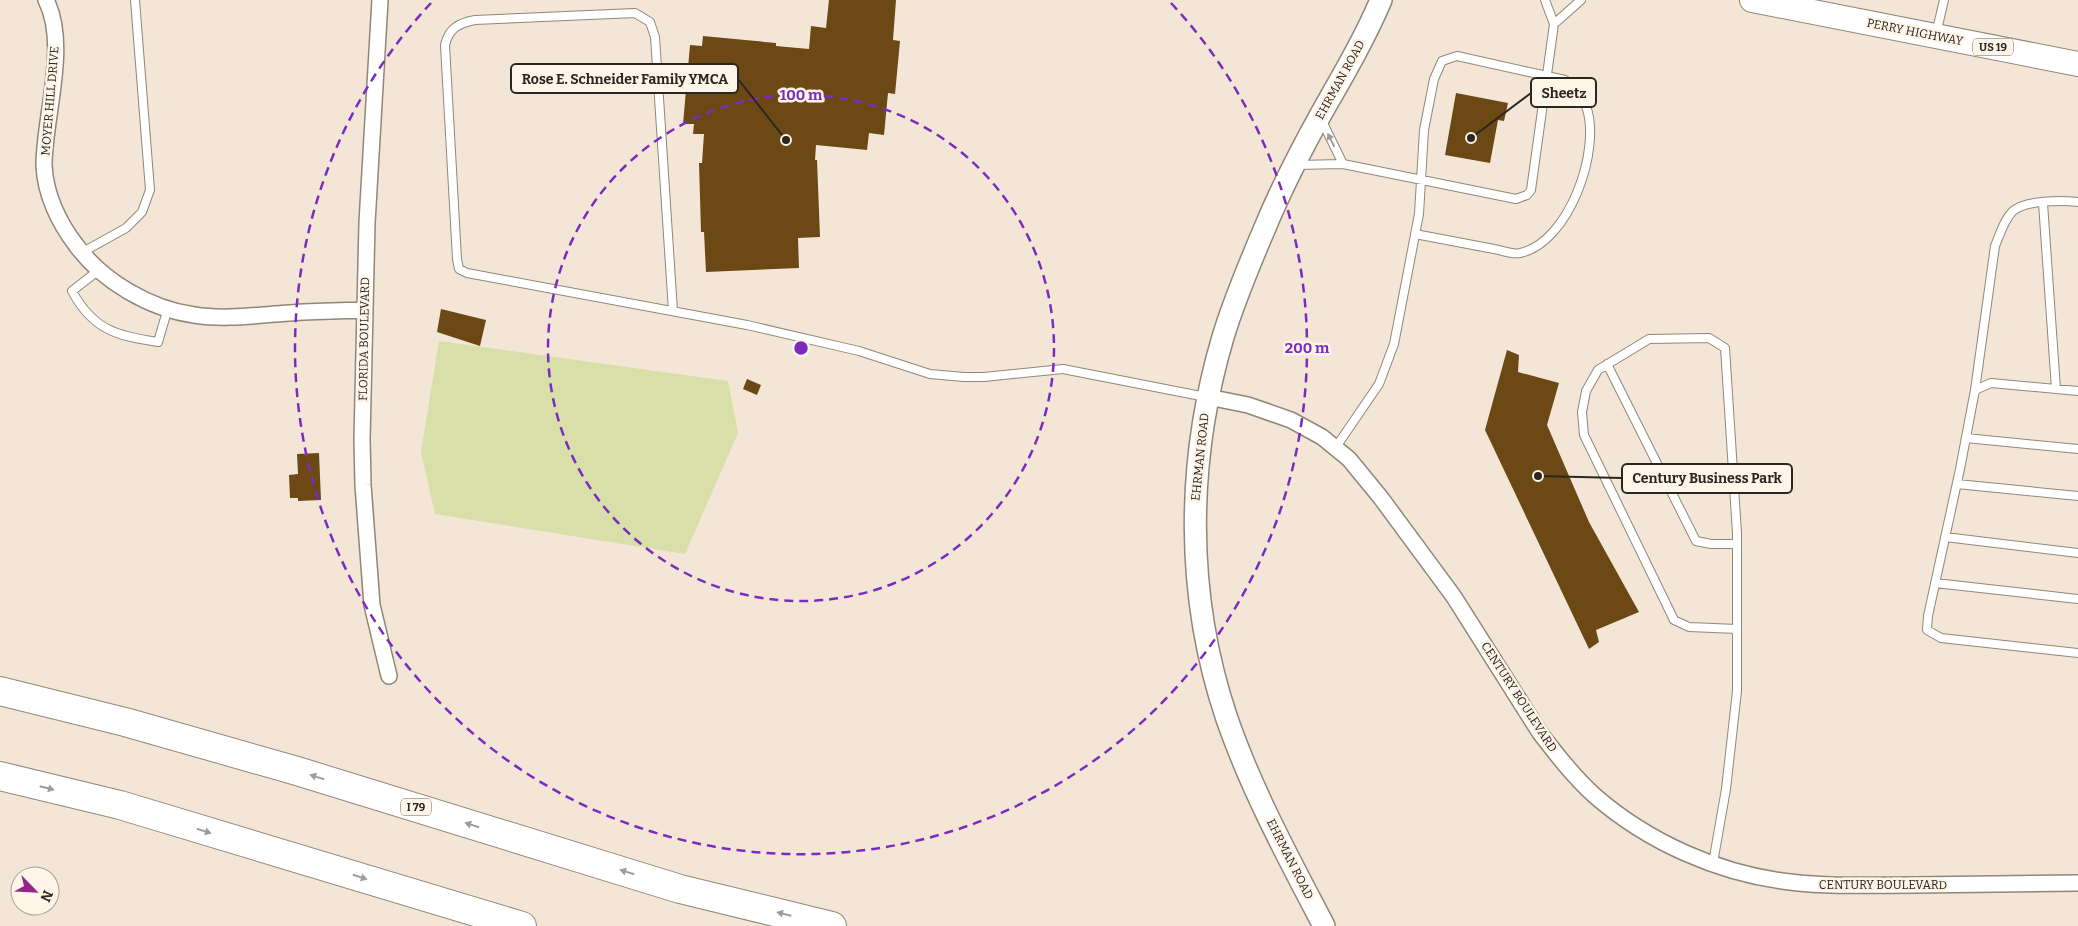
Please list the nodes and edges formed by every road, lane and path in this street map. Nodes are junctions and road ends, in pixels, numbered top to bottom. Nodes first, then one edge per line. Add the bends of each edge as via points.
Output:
1 (46, 0) edge
2 (136, 0) edge
3 (380, 0) edge
4 (1381, 0) edge
5 (1545, 0) edge
6 (1581, 0) edge
7 (1752, 0) edge
8 (1944, 0) edge
9 (1554, 24) junction
10 (1936, 36) junction
11 (2078, 64) edge
12 (1547, 76) junction
13 (1320, 116) junction
14 (1343, 164) junction
15 (1294, 165) junction
16 (1420, 180) junction
17 (2078, 202) edge
18 (2043, 203) junction
19 (1415, 234) junction
20 (81, 253) junction
21 (99, 270) junction
22 (168, 308) junction
23 (365, 310) junction
24 (673, 311) junction
25 (1607, 364) junction
26 (2056, 389) junction
27 (1975, 390) junction
28 (2078, 391) edge
29 (1208, 397) junction
30 (1966, 438) junction
31 (1336, 447) junction
32 (2078, 449) edge
33 (1957, 484) junction
34 (2078, 496) edge
35 (1945, 538) junction
36 (1737, 544) junction
37 (2078, 552) edge
38 (1935, 583) junction
39 (2078, 600) edge
40 (1737, 629) junction
41 (2078, 653) edge
42 (389, 676) dead end
43 (0, 692) edge
44 (0, 776) edge
45 (1712, 863) junction
46 (2078, 883) edge
47 (522, 926) edge
48 (832, 926) edge
49 (1324, 926) edge

1 - 20 street, MOYER HILL DRIVE via 56,40 44,166 62,227
2 - 20 lane via 150,190 142,212 126,228
3 - 23 street, FLORIDA BOULEVARD
4 - 13 street, EHRMAN ROAD via 1366,34
5 - 9 lane
6 - 9 lane
7 - 10 main road, PERRY HIGHWAY / US 19
8 - 10 lane
9 - 12 lane
10 - 11 main road, PERRY HIGHWAY / US 19
12 - 16 lane via 1457,56 1442,61 1434,79 1426,121
12 - 16 lane via 1528,195 1516,199
12 - 19 lane via 1565,80 1577,91 1586,106 1591,134 1582,180 1567,214 1552,235 1519,254
14 -> 13 lane
13 - 15 street, EHRMAN ROAD
14 - 15 lane
14 - 16 lane
15 - 29 street, EHRMAN ROAD via 1233,309
16 - 19 lane
17 - 18 lane
18 - 26 lane
18 - 27 lane via 2028,203 2014,211 2003,226 1996,246
19 - 31 lane via 1394,344 1379,384
20 - 21 street, MOYER HILL DRIVE
21 - 22 street, MOYER HILL DRIVE via 129,292
21 - 22 lane via 72,291 79,305 101,327 128,338 158,342
22 - 23 street, MOYER HILL DRIVE via 193,315 232,317
23 - 42 street, FLORIDA BOULEVARD via 362,485 372,605
24 - 24 lane via 655,37 650,22 635,14 476,20 456,26 448,34 445,45 459,269
24 - 29 lane via 859,351 930,374 984,377 1063,369
25 - 36 lane via 1696,541
25 - 36 lane via 1649,339 1709,338 1725,348
25 - 40 lane via 1598,370 1586,391 1582,412 1584,435 1674,620 1689,627
26 - 27 lane via 1991,383
26 - 28 lane
27 - 30 lane
29 - 31 street, CENTURY BOULEVARD via 1248,405 1291,420
29 - 49 street, EHRMAN ROAD via 1197,464 1195,524 1198,580 1212,663 1227,718 1250,775
30 - 32 lane
30 - 33 lane
31 - 45 street, CENTURY BOULEVARD via 1381,498 1472,624 1540,733 1575,776 1594,795 1640,829
33 - 34 lane
33 - 35 lane
35 - 37 lane
35 - 38 lane
36 - 40 lane
38 - 39 lane
38 - 41 lane via 1927,630 1941,638
40 - 45 lane via 1737,691 1726,789
48 -> 43 highway, I 79 via 680,889 297,771 125,722
44 -> 47 highway via 120,805
45 - 46 street, CENTURY BOULEVARD via 1764,878 1814,885

